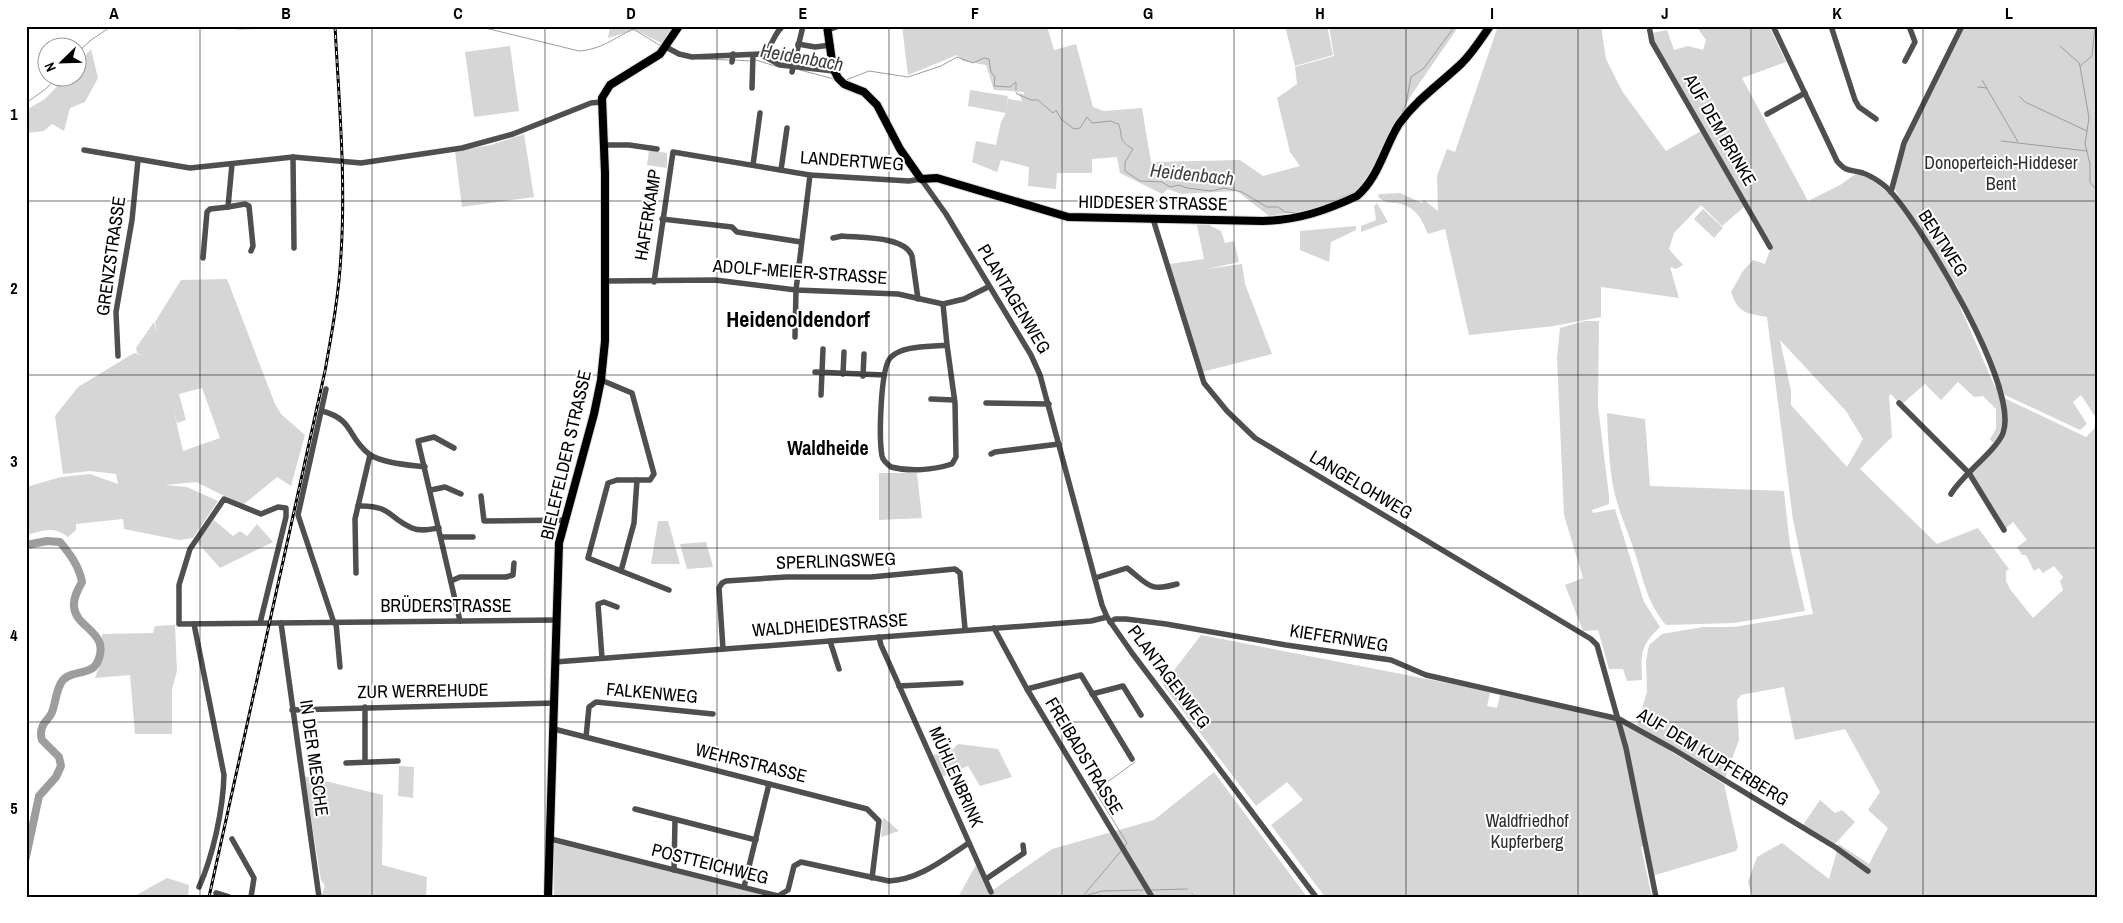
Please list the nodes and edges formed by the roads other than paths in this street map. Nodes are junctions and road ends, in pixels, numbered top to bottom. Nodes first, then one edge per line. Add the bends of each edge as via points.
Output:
1 (678, 26) edge
2 (784, 26) edge
3 (803, 26) edge
4 (839, 26) edge
5 (1490, 26) edge
6 (1649, 26) edge
7 (1773, 26) edge
8 (1831, 26) edge
9 (1909, 26) edge
10 (1962, 26) edge
11 (828, 28) edge
12 (798, 44) junction
13 (832, 45) junction
14 (666, 47) junction
15 (762, 55) junction
16 (753, 58) junction
17 (1905, 61) dead end
18 (793, 69) junction
19 (837, 77) junction
20 (752, 88) dead end
21 (1805, 93) junction
22 (601, 102) junction
23 (760, 113) dead end
24 (1767, 114) dead end
25 (1876, 119) dead end
26 (787, 128) dead end
27 (604, 144) junction
28 (657, 149) dead end
29 (84, 150) dead end
30 (673, 152) joint
31 (293, 157) junction
32 (138, 160) junction
33 (232, 164) junction
34 (753, 165) junction
35 (781, 170) junction
36 (810, 175) junction
37 (922, 179) junction
38 (1891, 192) junction
39 (228, 207) junction
40 (662, 219) junction
41 (1154, 219) junction
42 (833, 238) dead end
43 (801, 242) junction
44 (1770, 247) dead end
45 (294, 248) dead end
46 (251, 251) dead end
47 (203, 258) dead end
48 (606, 281) junction
49 (654, 282) junction
50 (988, 287) junction
51 (796, 290) junction
52 (918, 299) junction
53 (943, 304) junction
54 (795, 322) junction
55 (862, 322) dead end
56 (795, 337) dead end
57 (947, 345) junction
58 (823, 349) dead end
59 (844, 352) dead end
60 (864, 354) dead end
61 (118, 356) dead end
62 (815, 372) dead end
63 (822, 373) junction
64 (843, 374) junction
65 (884, 375) junction
66 (863, 376) junction
67 (601, 380) junction
68 (326, 389) dead end
69 (821, 395) dead end
70 (931, 399) dead end
71 (954, 400) junction
72 (986, 403) dead end
73 (1899, 403) dead end
74 (1049, 404) junction
75 (322, 411) junction
76 (1059, 444) junction
77 (454, 448) dead end
78 (991, 454) dead end
79 (370, 455) junction
80 (425, 467) junction
81 (1969, 473) junction
82 (637, 480) junction
83 (431, 490) junction
84 (461, 494) dead end
85 (1952, 494) dead end
86 (481, 496) dead end
87 (358, 506) junction
88 (564, 520) junction
89 (439, 528) junction
90 (2004, 530) dead end
91 (441, 536) junction
92 (473, 537) dead end
93 (514, 563) dead end
94 (621, 571) junction
95 (356, 573) dead end
96 (1095, 578) junction
97 (451, 581) junction
98 (1177, 584) dead end
99 (669, 590) dead end
100 (617, 607) dead end
101 (1108, 619) junction
102 (556, 620) junction
103 (460, 621) junction
104 (260, 623) junction
105 (281, 623) junction
106 (335, 623) junction
107 (194, 624) junction
108 (994, 628) junction
109 (965, 630) junction
110 (879, 637) junction
111 (830, 641) junction
112 (723, 649) junction
113 (602, 658) junction
114 (555, 662) junction
115 (340, 667) dead end
116 (839, 669) dead end
117 (961, 683) dead end
118 (899, 686) junction
119 (1027, 689) junction
120 (1092, 694) junction
121 (555, 704) junction
122 (365, 707) junction
123 (292, 710) junction
124 (714, 714) dead end
125 (1141, 715) dead end
126 (1619, 719) junction
127 (554, 729) junction
128 (586, 737) junction
129 (1132, 759) dead end
130 (398, 761) dead end
131 (365, 762) junction
132 (346, 763) dead end
133 (769, 784) junction
134 (635, 809) dead end
135 (675, 820) junction
136 (232, 839) dead end
137 (551, 840) junction
138 (756, 840) junction
139 (969, 843) junction
140 (1023, 845) dead end
141 (674, 870) junction
142 (1868, 871) dead end
143 (872, 878) junction
144 (986, 879) junction
145 (198, 887) dead end
146 (744, 887) junction
147 (991, 892) dead end
148 (216, 893) dead end
149 (229, 897) edge
150 (251, 897) edge
151 (319, 897) edge
152 (548, 897) edge
153 (1152, 897) edge
154 (1316, 897) edge
155 (1656, 897) edge

1 - 14 main road
2 - 15 street via 770,49
3 - 12 street
4 - 11 street
5 - 41 main road, HIDDESER STRASSE via 1470,55 1425,93 1404,118 1387,144 1374,176 1356,196 1327,210 1291,219
6 - 44 street, AUF DEM BRINKE via 1652,42
7 - 21 street
8 - 25 street via 1855,100
9 - 17 street via 1915,42
10 - 38 street via 1904,143
11 - 13 main road
12 - 13 street
12 - 18 street
13 - 19 main road
14 - 16 street via 679,54 705,59
14 - 22 main road via 648,63 610,85
15 - 16 street
15 - 18 street
16 - 20 street
18 - 19 street
19 - 37 main road via 864,92 876,105 900,149
21 - 24 street
21 - 38 street via 1837,162 1850,172 1866,174
22 - 27 main road, BIELEFELDER STRASSE
22 - 31 street via 513,134 460,148 361,163
23 - 34 street
26 - 35 street, LANDERTWEG
27 - 28 street
27 - 48 main road, BIELEFELDER STRASSE
29 - 32 street
30 - 34 street, LANDERTWEG
30 - 40 street, HAFERKAMP
31 - 33 street
31 - 45 street
32 - 33 street via 190,168
32 - 61 street, GRENZSTRASSE via 132,220 116,312
33 - 39 street
34 - 35 street, LANDERTWEG
35 - 36 street, LANDERTWEG
36 - 37 street, LANDERTWEG
36 - 43 street
37 - 41 main road, HIDDESER STRASSE via 936,178 1068,217
37 - 50 street, PLANTAGENWEG
38 - 81 street, BENTWEG via 1955,289 2002,395 2003,432
39 - 46 street via 249,206
39 - 47 street via 207,212
40 - 43 street via 732,227 737,232
40 - 49 street, HAFERKAMP
41 - 126 street, LANGELOHWEG via 1204,383 1227,411 1255,438 1591,639 1597,645 1603,662
42 - 52 street via 842,236 901,243 912,256
43 - 51 street
48 - 49 street, ADOLF-MEIER-STRASSE
48 - 67 main road, BIELEFELDER STRASSE
49 - 51 street, ADOLF-MEIER-STRASSE via 715,280
50 - 53 street, ADOLF-MEIER-STRASSE via 966,298
50 - 74 street, PLANTAGENWEG via 1031,355
51 - 52 street, ADOLF-MEIER-STRASSE via 898,294
51 - 54 street
52 - 53 street, ADOLF-MEIER-STRASSE
53 - 57 street
54 - 55 street
54 - 56 street
57 - 65 street via 898,352 889,358
57 - 71 street
58 - 63 street
59 - 64 street
60 - 66 street
62 - 63 street
63 - 64 street
63 - 69 street
64 - 66 street
65 - 66 street
65 - 71 street via 882,456 891,468 918,469 952,464 956,457
67 - 82 street via 632,393 654,474 650,480
67 - 88 main road, BIELEFELDER STRASSE
68 - 75 street
70 - 71 street
72 - 74 street
73 - 81 street
74 - 76 street, PLANTAGENWEG
75 - 79 street via 337,415 344,421
75 - 106 street via 298,519
76 - 78 street
76 - 96 street, PLANTAGENWEG
77 - 80 street via 434,437 418,441
79 - 80 street
79 - 87 street
80 - 83 street
81 - 85 street, BENTWEG
81 - 90 street
82 - 94 street via 634,523
82 - 94 street via 617,480 608,484 588,558
83 - 84 street via 445,487
83 - 89 street
86 - 88 street via 484,521
87 - 89 street via 380,507 411,528
87 - 95 street via 355,519
88 - 102 main road, BIELEFELDER STRASSE via 558,551
89 - 91 street
91 - 92 street
91 - 97 street
93 - 97 street via 513,575 506,577
94 - 99 street
96 - 98 street via 1127,568 1153,588
96 - 101 street, PLANTAGENWEG
97 - 103 street
100 - 113 street via 604,602 598,604
101 - 108 street, WALDHEIDESTRASSE
101 - 126 street, KIEFERNWEG via 1158,623 1391,660 1426,676
101 - 154 street, PLANTAGENWEG
102 - 103 street, BRÜDERSTRASSE
102 - 114 main road, BIELEFELDER STRASSE
103 - 106 street, BRÜDERSTRASSE
104 - 105 street, BRÜDERSTRASSE
104 - 107 street, BRÜDERSTRASSE
104 - 107 street, BRÜDERSTRASSE via 286,508 278,507 261,514 224,500 190,549 179,585 179,624
105 - 106 street, BRÜDERSTRASSE
105 - 123 street, IN DER MESCHE
106 - 115 street
107 - 145 street via 224,775 207,868
108 - 109 street, WALDHEIDESTRASSE
108 - 119 street, FREIBADSTRASSE
109 - 110 street, WALDHEIDESTRASSE
109 - 112 street, SPERLINGSWEG via 960,573 955,569 871,577 726,581 719,588
110 - 111 street, WALDHEIDESTRASSE
110 - 118 street, MÜHLENBRINK
111 - 112 street, WALDHEIDESTRASSE
111 - 116 street
112 - 113 street, WALDHEIDESTRASSE
113 - 114 street, WALDHEIDESTRASSE
114 - 121 main road, BIELEFELDER STRASSE
117 - 118 street
118 - 139 street, MÜHLENBRINK
119 - 120 street via 1081,675
119 - 153 street, FREIBADSTRASSE
120 - 125 street via 1123,686
120 - 129 street
121 - 122 street, ZUR WERREHUDE
121 - 127 main road, BIELEFELDER STRASSE
122 - 123 street, ZUR WERREHUDE
122 - 131 street
123 - 151 street, IN DER MESCHE
124 - 128 street, FALKENWEG via 596,702 589,707
126 - 142 street, AUF DEM KUPFERBERG via 1835,847
126 - 155 street, AUF DEM KUPFERBERG
127 - 128 street, WEHRSTRASSE
127 - 137 main road, BIELEFELDER STRASSE
128 - 133 street, WEHRSTRASSE
130 - 131 street
131 - 132 street
133 - 138 street
133 - 143 street, WEHRSTRASSE via 872,811 879,821
134 - 135 street
135 - 138 street
135 - 141 street
136 - 150 street via 254,878
137 - 141 street, POSTTEICHWEG
137 - 152 main road, BIELEFELDER STRASSE
138 - 146 street
139 - 143 street, POSTTEICHWEG via 910,878 889,881
139 - 144 street, MÜHLENBRINK
140 - 144 street via 1024,853
141 - 146 street, POSTTEICHWEG
143 - 146 street, POSTTEICHWEG via 802,862 794,866 788,890 781,895
144 - 147 street, MÜHLENBRINK
148 - 149 street

